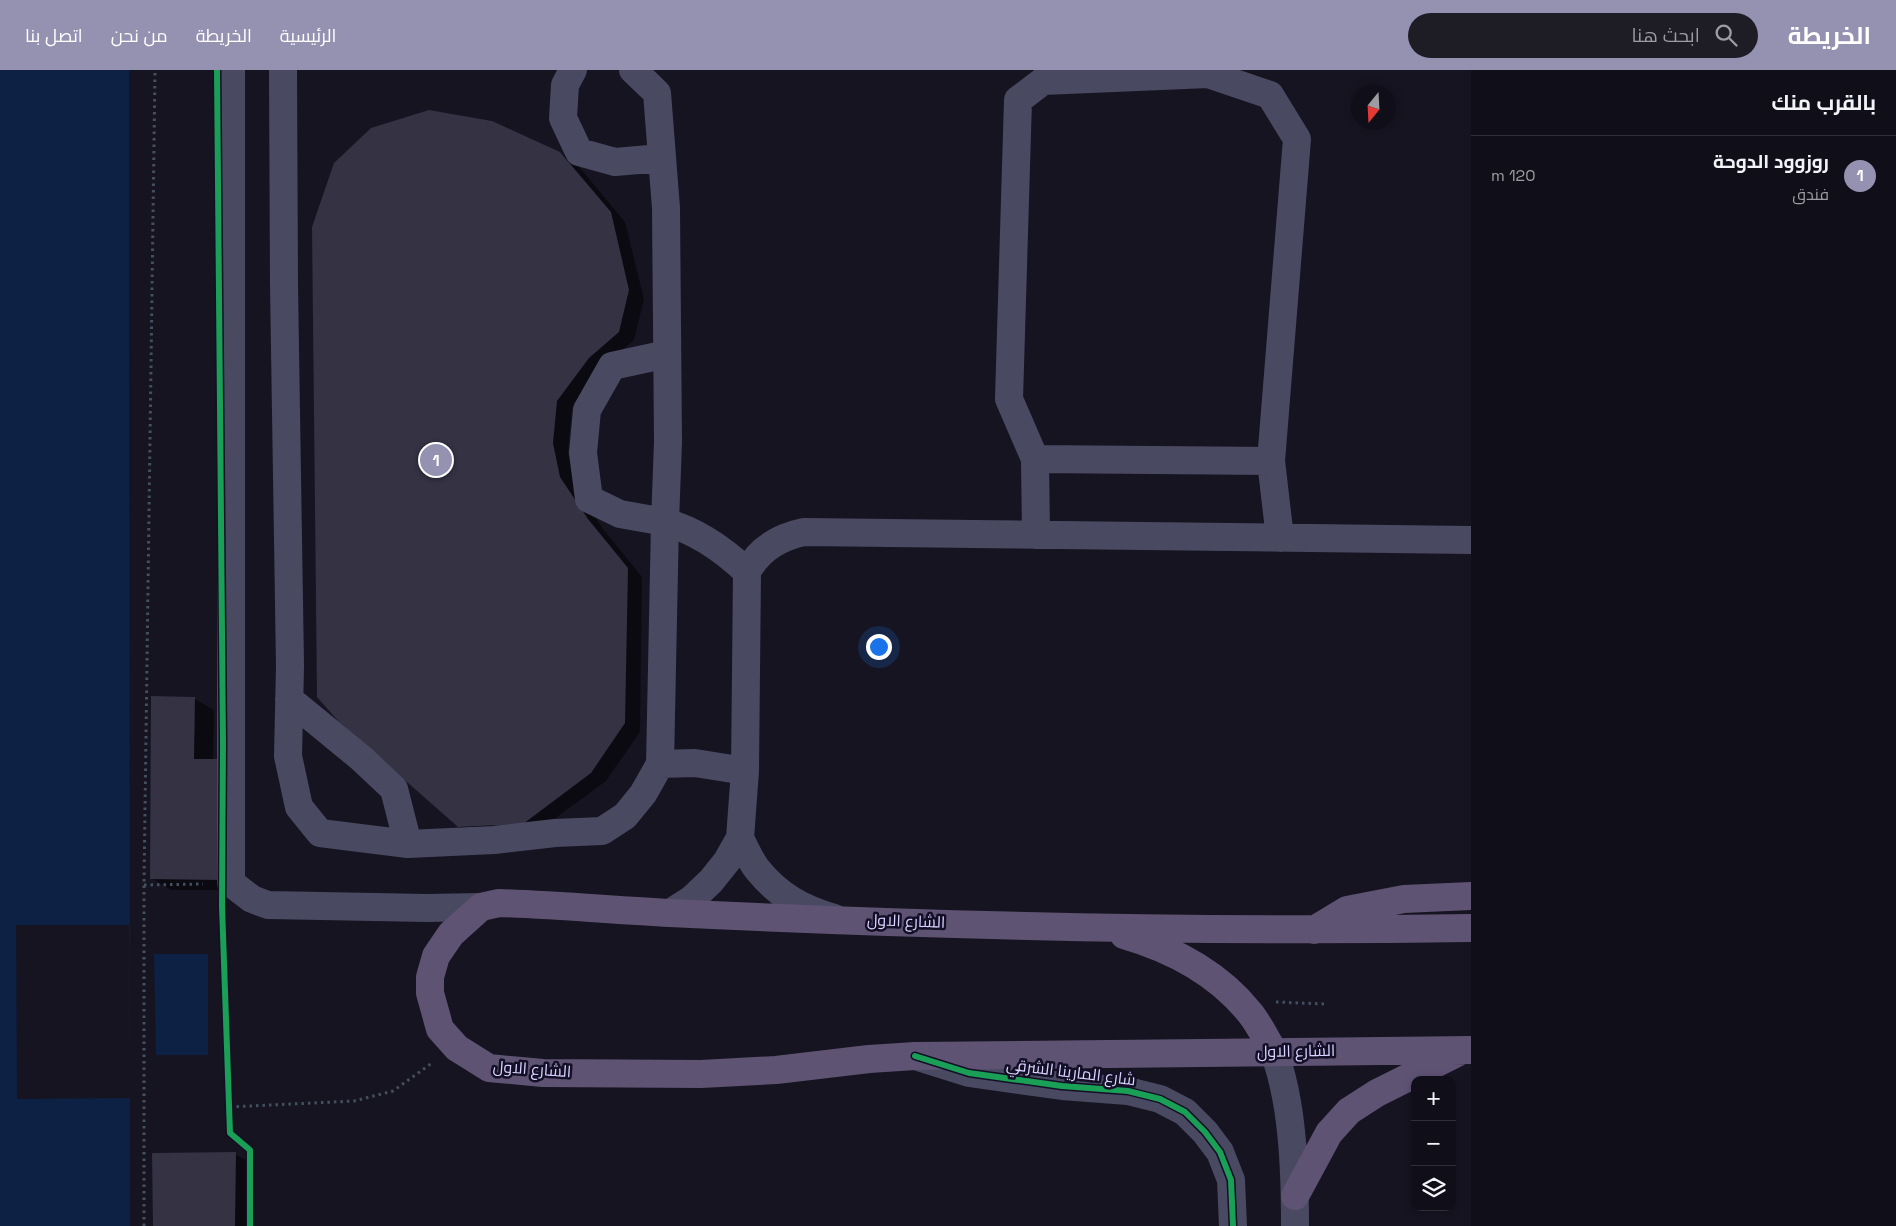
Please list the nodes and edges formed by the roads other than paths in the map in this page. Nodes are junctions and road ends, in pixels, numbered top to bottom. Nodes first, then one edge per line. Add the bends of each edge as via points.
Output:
1 (231, 70) edge
2 (283, 70) edge
3 (573, 70) edge
4 (633, 70) edge
5 (661, 158) junction
6 (667, 354) junction
7 (1035, 459) junction
8 (1271, 462) junction
9 (664, 522) junction
10 (1036, 535) junction
11 (1280, 538) junction
12 (1471, 540) edge
13 (748, 572) junction
14 (289, 699) junction
15 (660, 764) junction
16 (745, 771) junction
17 (740, 838) junction
18 (408, 844) junction
19 (1471, 896) edge
20 (480, 907) junction
21 (670, 913) junction
22 (838, 919) junction
23 (1098, 928) junction
24 (1471, 928) edge
25 (1312, 931) junction
26 (1467, 1050) edge
27 (1274, 1052) junction
28 (915, 1056) junction
29 (1295, 1196) junction
30 (1233, 1226) edge
31 (1296, 1226) edge

1 - 20 street via 231,883 252,899 268,906
2 - 14 street
3 - 5 street via 565,85 563,118 579,152 615,162
4 - 5 street via 657,92
5 - 6 street via 666,208
6 - 9 street via 668,480
6 - 9 street via 612,366 587,410 583,453 589,499 620,514
7 - 8 street
7 - 8 street via 1009,399 1018,100 1043,82 1208,74 1270,95 1297,139
7 - 10 street
8 - 11 street
9 - 13 street via 684,527 713,544
9 - 15 street
10 - 11 street
10 - 13 street via 804,532 774,542
11 - 12 street
13 - 16 street
14 - 18 street via 394,789
14 - 18 street via 288,756 299,807 309,820 320,833
15 - 16 street via 695,763
15 - 18 street via 643,794 625,816 602,831
16 - 17 street
17 - 21 street via 727,862 711,881
17 - 22 street via 756,868 779,892 807,910
19 - 25 main road via 1404,899 1347,910
20 - 21 main road, الشارع الاول via 499,903
20 - 28 main road, الشارع الاول via 451,934 436,956 430,977 430,993 440,1029 457,1048 489,1068 544,1073 702,1074
21 - 22 main road, الشارع الاول
22 - 23 main road, الشارع الاول
23 - 25 main road, الشارع الاول
23 - 27 main road via 1143,941 1208,973 1250,1014
24 - 25 main road, الشارع الاول
26 - 27 main road, الشارع الاول
26 - 29 main road via 1377,1093 1349,1111 1329,1133
27 - 28 main road, الشارع الاول
27 - 29 street via 1286,1090
28 - 30 street, شارع المارينا الشرقي via 970,1073 1062,1086 1128,1091 1160,1099 1185,1112 1220,1152 1231,1180
29 - 31 street

